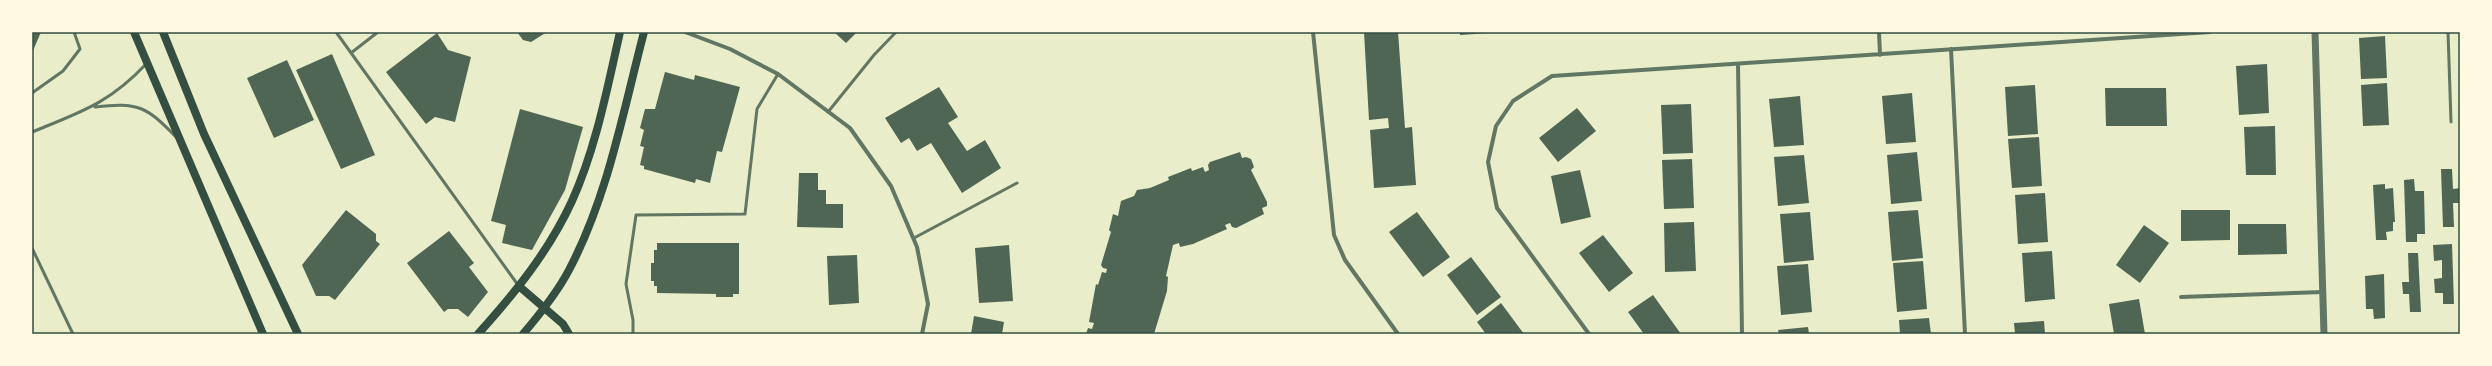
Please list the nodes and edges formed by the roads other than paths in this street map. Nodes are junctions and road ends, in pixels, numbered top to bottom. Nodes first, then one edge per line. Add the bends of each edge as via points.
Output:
1 (74, 32) edge
2 (134, 32) edge
3 (163, 32) edge
4 (336, 32) edge
5 (378, 32) edge
6 (620, 32) edge
7 (644, 32) edge
8 (685, 32) edge
9 (896, 32) edge
10 (1313, 32) edge
11 (1879, 32) edge
12 (2210, 32) edge
13 (2315, 32) edge
14 (2448, 32) edge
15 (1951, 49) junction
16 (351, 53) junction
17 (1880, 54) junction
18 (147, 63) junction
19 (1738, 64) junction
20 (778, 74) junction
21 (32, 93) edge
22 (94, 107) junction
23 (828, 112) junction
24 (2451, 122) dead end
25 (32, 132) edge
26 (179, 140) junction
27 (1017, 182) dead end
28 (914, 238) junction
29 (32, 248) edge
30 (520, 287) junction
31 (2323, 292) junction
32 (2181, 297) dead end
33 (544, 308) junction
34 (73, 334) edge
35 (263, 334) edge
36 (298, 334) edge
37 (478, 334) edge
38 (523, 334) edge
39 (569, 334) edge
40 (633, 334) edge
41 (922, 334) edge
42 (1398, 334) edge
43 (1589, 334) edge
44 (1742, 334) edge
45 (1965, 334) edge
46 (2324, 334) edge

1 - 21 lane via 80,49 63,70
2 - 18 main road
3 - 36 main road via 204,134
4 - 16 lane
5 - 16 lane
6 - 30 main road via 590,156 572,201 554,235
7 - 33 main road via 595,210 569,270
8 - 20 street via 730,49
9 - 23 lane
10 - 42 street via 1334,235 1345,260
11 - 17 street
12 - 15 street
13 - 31 street
14 - 24 lane
15 - 17 street
15 - 45 street
16 - 30 lane
17 - 19 street
18 - 22 lane via 118,91
18 - 26 main road
19 - 43 street via 1552,76 1513,101 1496,126 1488,162 1497,208
19 - 44 street
20 - 23 street
20 - 40 lane via 757,109 745,214 636,215 626,284
22 - 25 lane
22 - 26 lane via 125,104 143,108
23 - 28 street via 850,128 891,186
26 - 35 main road
27 - 28 lane
28 - 41 street via 928,304
29 - 34 lane
30 - 33 main road
30 - 37 main road
31 - 32 street
31 - 46 street
33 - 38 main road
33 - 39 main road via 563,324

